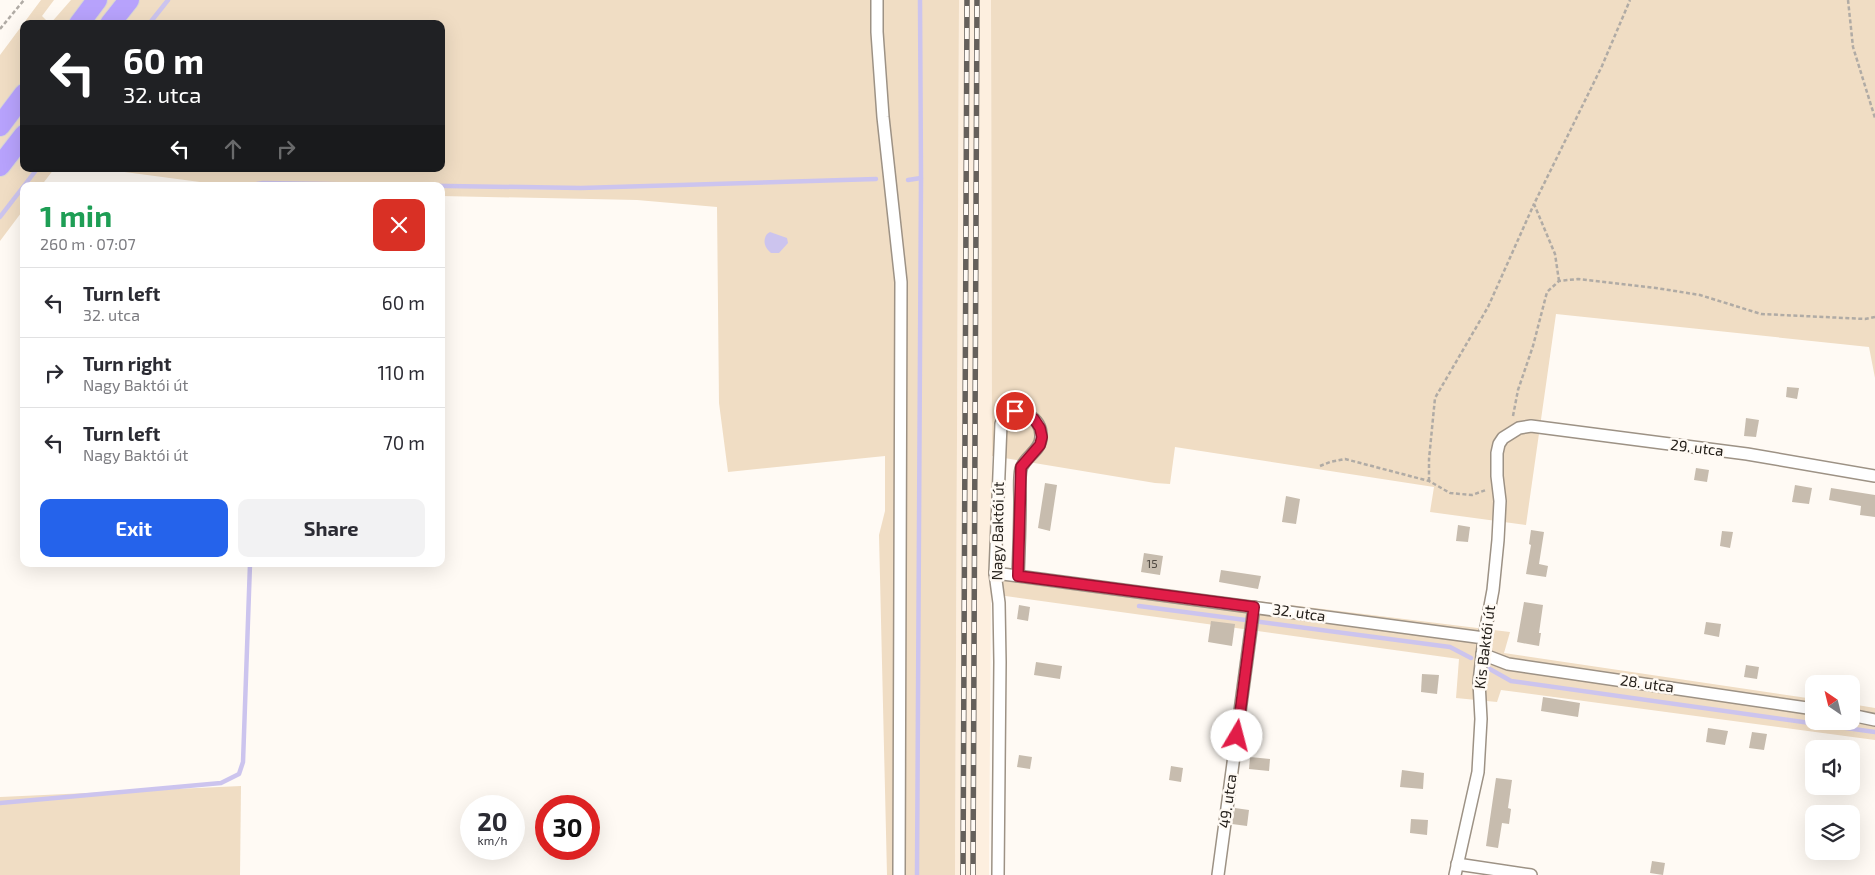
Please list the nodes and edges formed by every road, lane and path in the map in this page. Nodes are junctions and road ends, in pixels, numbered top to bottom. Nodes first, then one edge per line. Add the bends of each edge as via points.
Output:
1 (24, 0) edge
2 (98, 0) edge
3 (128, 0) edge
4 (878, 0) edge
5 (1630, 0) edge
6 (1848, 0) edge
7 (82, 20) edge
8 (113, 20) edge
9 (0, 29) edge
10 (20, 99) edge
11 (1875, 118) edge
12 (0, 126) edge
13 (20, 140) edge
14 (0, 166) edge
15 (1534, 204) junction
16 (1559, 281) junction
17 (1875, 317) edge
18 (1515, 430) junction
19 (1320, 466) dead end
20 (1497, 476) junction
21 (1875, 476) edge
22 (1429, 481) junction
23 (995, 573) junction
24 (1018, 576) junction
25 (1254, 607) junction
26 (1484, 638) junction
27 (1482, 654) junction
28 (1805, 708) edge
29 (1860, 717) edge
30 (1875, 720) edge
31 (1456, 869) edge
32 (899, 875) edge
33 (998, 875) edge
34 (1218, 875) edge
35 (1531, 875) edge

1 - 9 path
2 - 7 highway
3 - 8 highway
4 - 32 street via 883,117 901,282
5 - 15 path via 1602,66
6 - 11 path via 1853,47
10 - 12 highway
13 - 14 highway
15 - 16 path via 1555,254
15 - 22 path via 1488,307 1436,398
16 - 17 path via 1578,279 1700,295 1762,314 1849,319
16 - 18 path via 1547,292 1518,390
18 - 20 street, Kis Baktói út via 1499,444
18 - 21 street, 29. utca via 1530,426 1737,453
19 - 22 path via 1345,459
20 - 22 path via 1491,486 1472,495 1450,493
20 - 26 street, Kis Baktói út via 1500,501 1498,540
23 - 24 street, 32. utca
23 - 24 street, Nagy Baktói út via 1001,424 1004,416 1015,411 1034,419 1042,437 1040,445 1021,467
23 - 33 street, Nagy Baktói út via 1000,662
24 - 25 street, 32. utca
25 - 26 street, 32. utca
25 - 34 street, 49. utca
26 - 27 street, Kis Baktói út
27 - 28 street, 28. utca via 1508,664
27 - 31 street, Kis Baktói út via 1478,772
29 - 30 street
31 - 35 street

